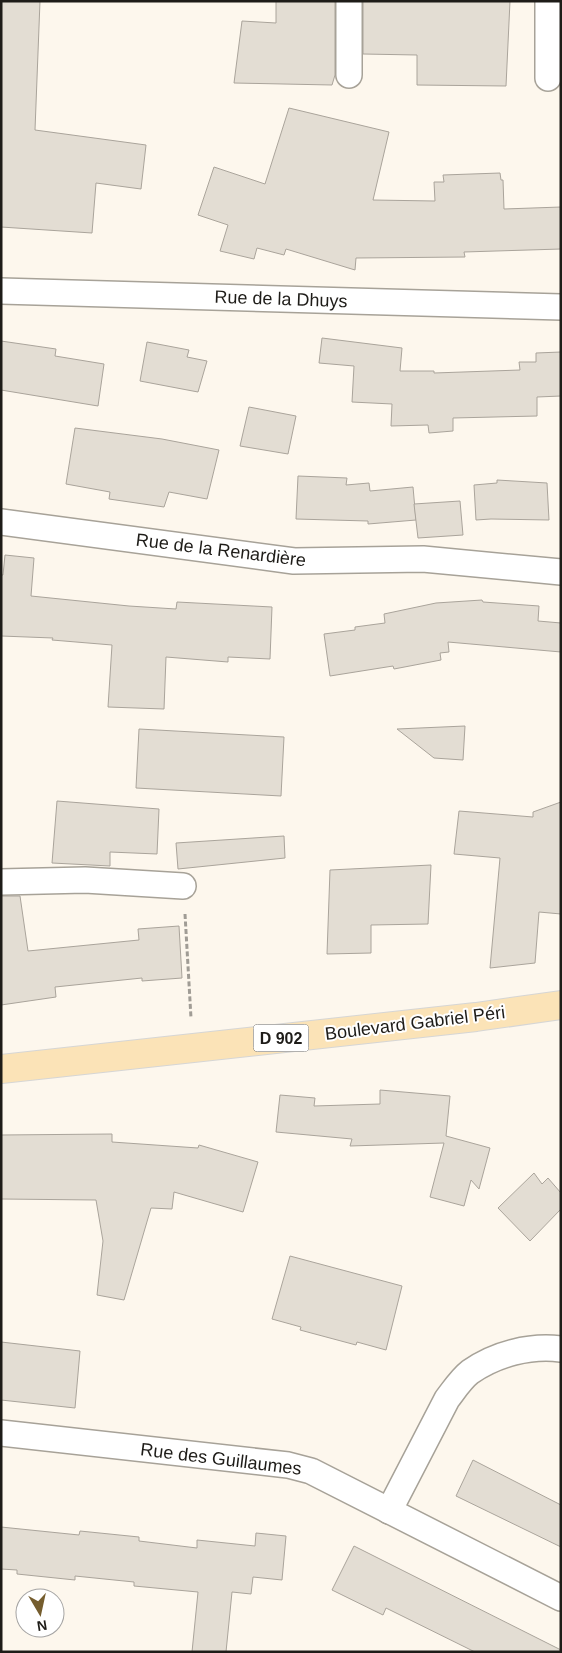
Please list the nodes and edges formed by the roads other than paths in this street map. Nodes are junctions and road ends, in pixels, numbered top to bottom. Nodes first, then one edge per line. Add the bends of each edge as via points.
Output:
1 (349, 1) edge
2 (548, 1) edge
3 (350, 75) dead end
4 (548, 78) dead end
5 (1, 291) edge
6 (561, 307) edge
7 (1, 522) edge
8 (561, 572) edge
9 (1, 882) edge
10 (183, 886) road end
11 (561, 1005) edge
12 (1, 1069) edge
13 (561, 1349) edge
14 (1, 1433) edge
15 (389, 1511) junction
16 (561, 1598) edge

1 - 3 street
2 - 4 street
5 - 6 street, Rue de la Dhuys
7 - 8 street, Rue de la Renardière via 294,561 423,559
9 - 10 street via 85,880
11 - 12 main road, Boulevard Gabriel Péri / D 902
13 - 15 street via 540,1347 514,1352 488,1362 458,1384 447,1399
14 - 15 street, Rue des Guillaumes via 288,1465 310,1471
15 - 16 street, Rue des Guillaumes

